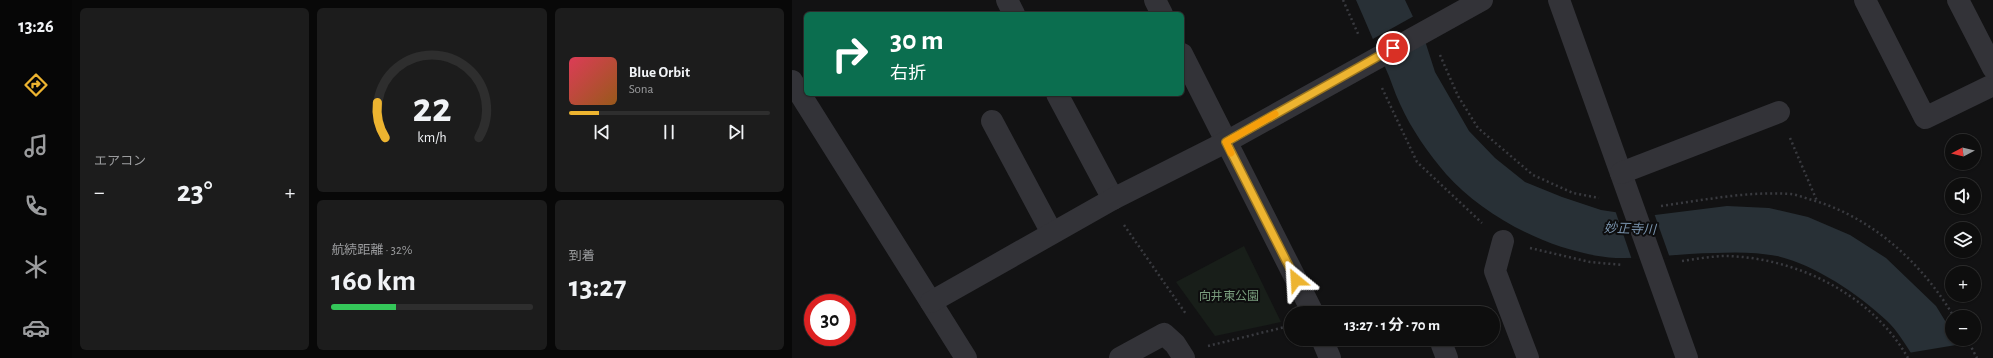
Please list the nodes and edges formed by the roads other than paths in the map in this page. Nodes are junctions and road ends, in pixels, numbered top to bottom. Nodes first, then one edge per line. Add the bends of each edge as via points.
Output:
1 (1007, 0) edge
2 (1155, 0) edge
3 (1559, 0) edge
4 (1864, 0) edge
5 (1958, 0) edge
6 (1478, 1) edge
7 (1013, 12) edge
8 (1161, 12) edge
9 (1184, 58) edge
10 (1993, 68) edge
11 (792, 81) edge
12 (1993, 85) edge
13 (1058, 96) edge
14 (1779, 112) road end
15 (992, 121) dead end
16 (1226, 142) junction
17 (1621, 173) junction
18 (1113, 199) junction
19 (1052, 233) junction
20 (1503, 241) road end
21 (931, 302) junction
22 (1309, 306) edge
23 (1325, 346) edge
24 (966, 358) edge
25 (1120, 358) edge
26 (1184, 358) edge
27 (1330, 358) edge
28 (1528, 358) edge
29 (1687, 358) edge

1 - 7 street
2 - 8 street
3 - 17 street
4 - 12 street via 1925,118
5 - 10 street
6 - 16 street
9 - 16 street
11 - 21 street
13 - 18 street
14 - 17 street
15 - 19 street
16 - 18 street
16 - 22 street
17 - 29 street
18 - 19 street
19 - 21 street
20 - 28 street via 1495,271
21 - 24 street
23 - 27 street
25 - 26 street via 1164,334 1175,344

